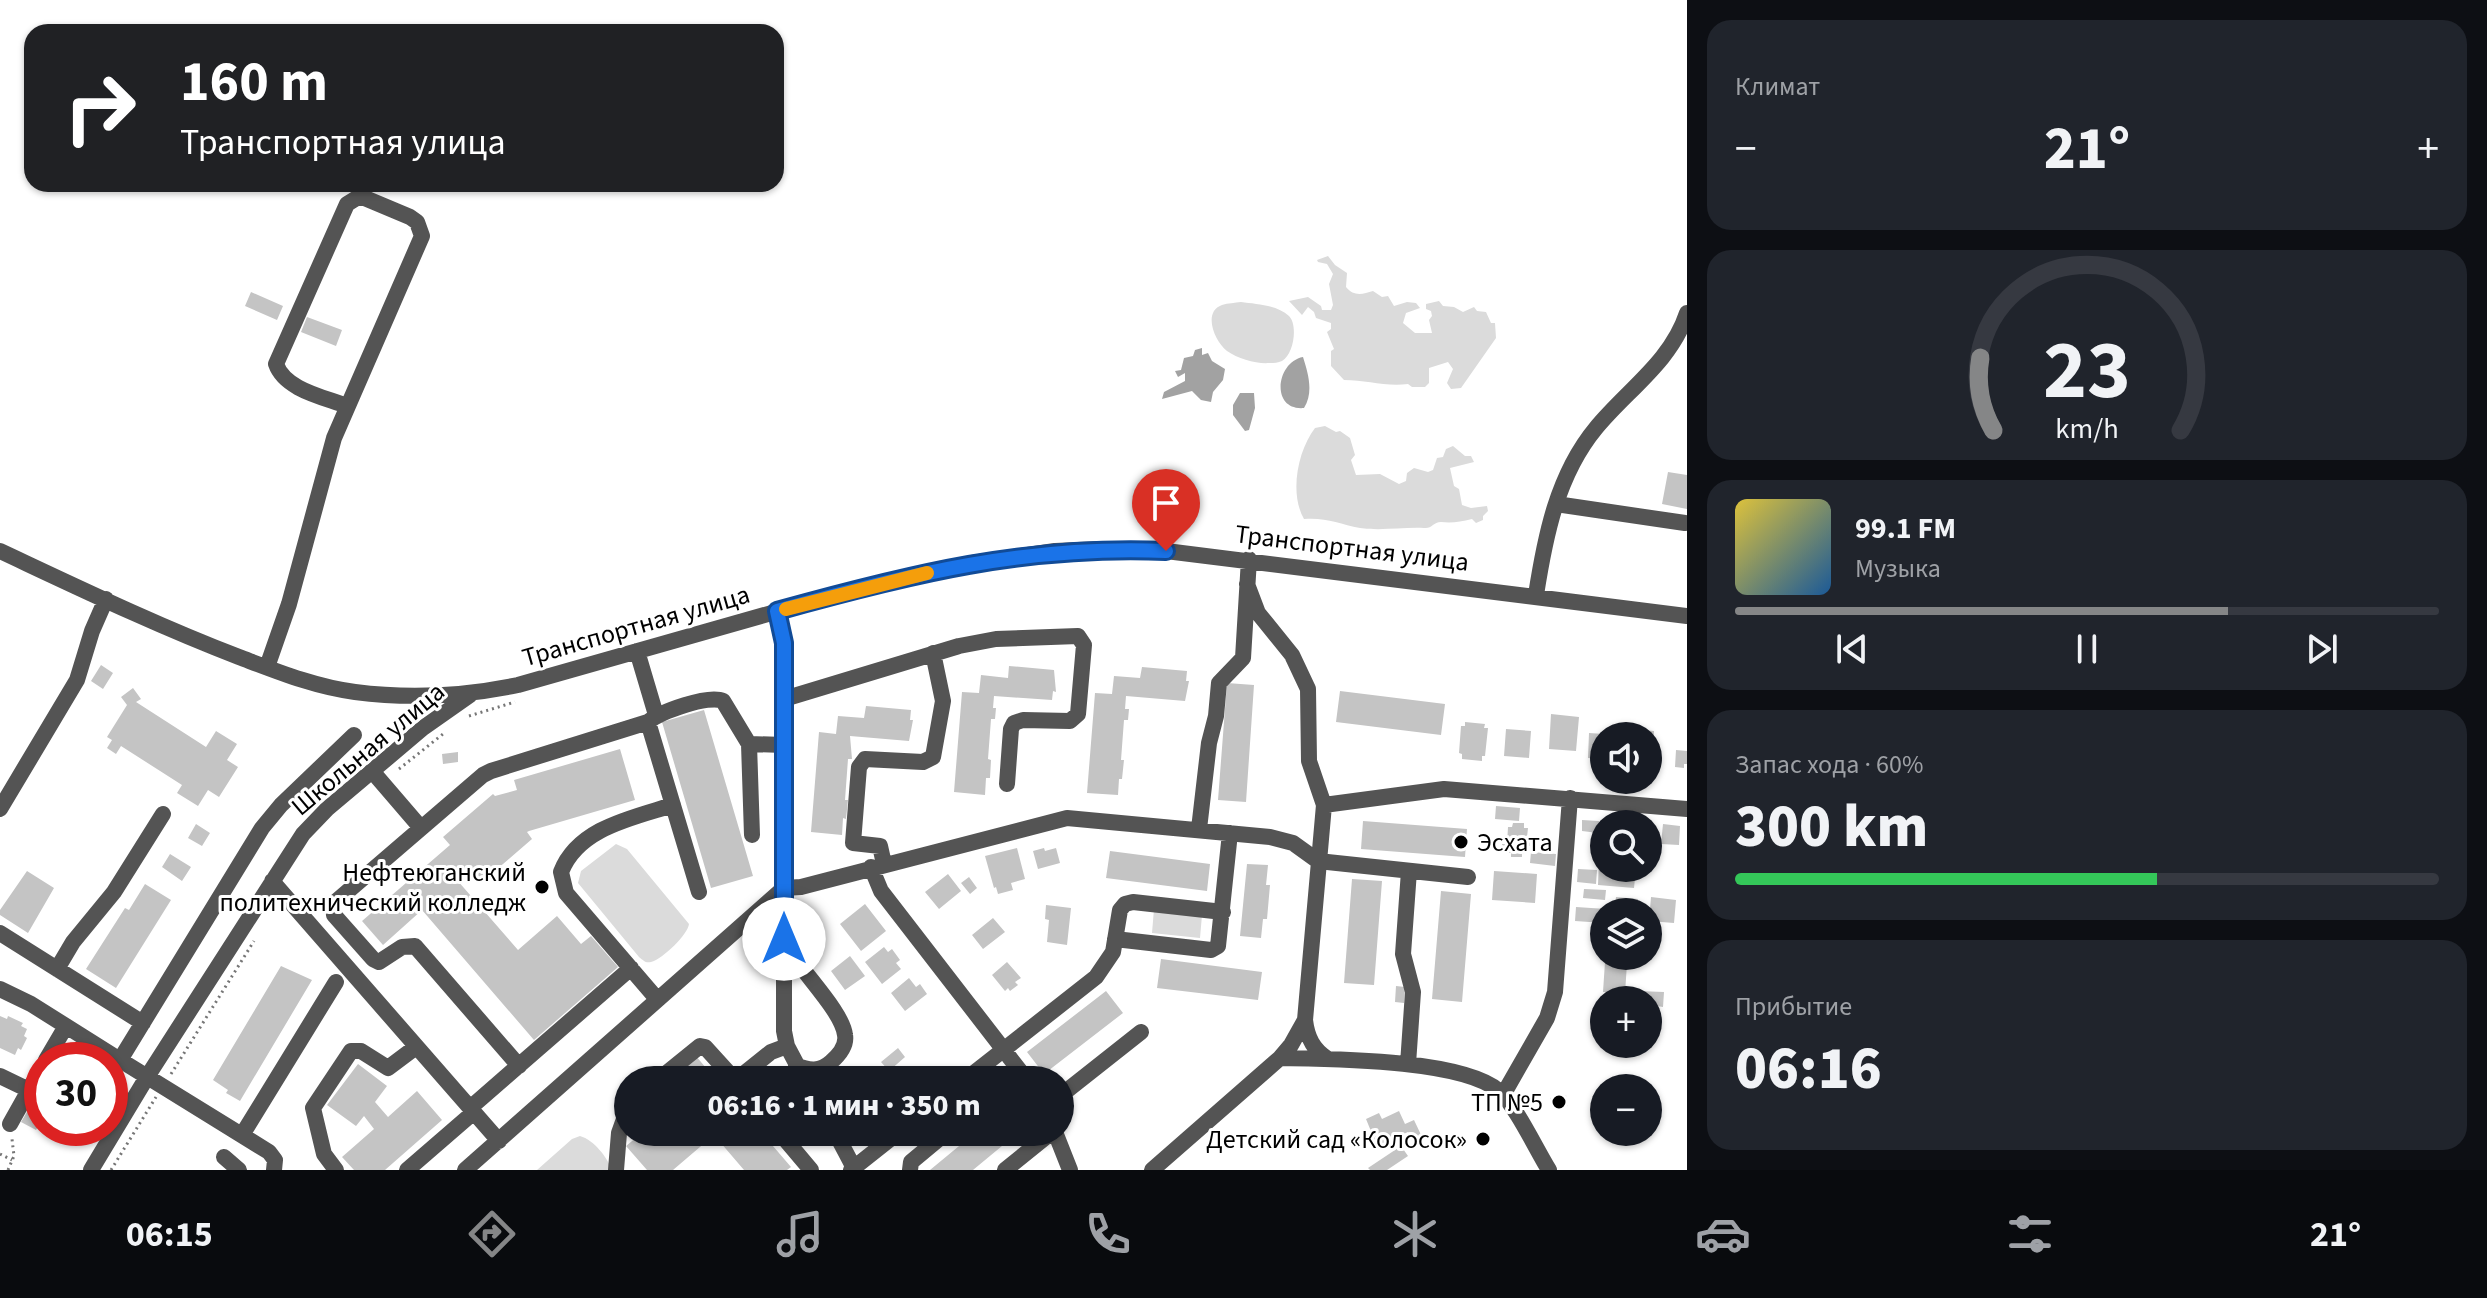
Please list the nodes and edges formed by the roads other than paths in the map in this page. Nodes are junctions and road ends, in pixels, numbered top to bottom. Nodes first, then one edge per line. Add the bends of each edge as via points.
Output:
1 (1687, 313) edge
2 (347, 406) junction
3 (1556, 504) junction
4 (1685, 523) dead end
5 (0, 551) edge
6 (1249, 559) junction
7 (1247, 584) junction
8 (1536, 595) junction
9 (106, 599) junction
10 (777, 611) junction
11 (1687, 616) edge
12 (637, 651) junction
13 (933, 653) junction
14 (267, 667) junction
15 (475, 692) junction
16 (405, 695) junction
17 (784, 699) junction
18 (652, 718) junction
19 (423, 728) junction
20 (354, 735) dead end
21 (749, 744) junction
22 (784, 745) junction
23 (377, 777) junction
24 (1007, 784) dead end
25 (1570, 798) junction
26 (673, 805) junction
27 (1324, 805) junction
28 (0, 809) edge
29 (1687, 809) edge
30 (163, 814) dead end
31 (421, 828) junction
32 (1199, 829) junction
33 (1230, 833) junction
34 (752, 835) dead end
35 (1318, 861) junction
36 (877, 866) junction
37 (1409, 871) junction
38 (1468, 877) dead end
39 (272, 881) junction
40 (784, 888) junction
41 (699, 892) dead end
42 (1223, 912) junction
43 (0, 933) edge
44 (784, 939) junction
45 (1115, 939) junction
46 (631, 968) junction
47 (57, 969) junction
48 (336, 982) dead end
49 (0, 989) edge
50 (657, 999) junction
51 (1305, 1020) junction
52 (143, 1023) junction
53 (66, 1026) junction
54 (1141, 1032) dead end
55 (57, 1042) edge
56 (91, 1042) edge
57 (787, 1046) junction
58 (128, 1047) edge
59 (416, 1047) junction
60 (1004, 1049) junction
61 (1280, 1058) junction
62 (1328, 1059) junction
63 (1408, 1064) junction
64 (128, 1065) edge
65 (519, 1066) junction
66 (675, 1066) edge
67 (723, 1066) edge
68 (754, 1066) edge
69 (797, 1066) edge
70 (826, 1066) edge
71 (983, 1066) edge
72 (1013, 1066) edge
73 (0, 1076) edge
74 (147, 1077) junction
75 (1074, 1085) edge
76 (24, 1088) edge
77 (1503, 1095) junction
78 (24, 1099) edge
79 (472, 1110) junction
80 (10, 1124) road end
81 (242, 1135) junction
82 (499, 1141) junction
83 (618, 1146) edge
84 (791, 1146) edge
85 (842, 1146) edge
86 (882, 1146) edge
87 (930, 1146) edge
88 (1035, 1146) edge
89 (1059, 1146) edge
90 (224, 1157) dead end
91 (854, 1169) edge
92 (91, 1170) edge
93 (239, 1170) edge
94 (274, 1170) edge
95 (336, 1170) edge
96 (407, 1170) edge
97 (465, 1170) edge
98 (616, 1170) edge
99 (811, 1170) edge
100 (910, 1170) edge
101 (1005, 1170) edge
102 (1070, 1170) edge
103 (1152, 1170) edge
104 (1549, 1170) edge

1 - 3 street via 1670,350 1577,455
2 - 2 street via 422,236 410,217 360,196 347,204 276,364 292,385
2 - 14 street
3 - 4 street
3 - 8 street
5 - 9 street, Транспортная улица
6 - 7 street
6 - 8 street, Транспортная улица
6 - 10 street, Транспортная улица via 1150,550 1055,551 972,563
7 - 27 street via 1258,613 1292,655 1308,689 1309,761
7 - 32 street via 1243,658 1219,683
8 - 11 street, Транспортная улица
9 - 14 street, Транспортная улица via 216,654
9 - 28 street via 77,680
10 - 12 street, Транспортная улица
10 - 17 street
12 - 15 street, Транспортная улица
12 - 18 street
13 - 17 street
13 - 24 street via 996,639 1073,635 1082,640 1078,714 1070,721 1014,723
13 - 36 street via 943,701 933,757 923,762 865,759 859,767 853,843 880,846
14 - 16 street, Транспортная улица via 337,688
15 - 16 street, Транспортная улица
15 - 19 street, Школьная улица
16 - 19 street via 422,707
17 - 22 street
18 - 21 street via 718,698
18 - 26 street
18 - 31 street via 491,771
19 - 23 street, Школьная улица
20 - 52 street via 262,828
21 - 22 street
21 - 34 street
22 - 40 street
23 - 31 street
23 - 39 street, Школьная улица via 315,820
25 - 27 street via 1444,789
25 - 29 street
25 - 77 street via 1555,992 1547,1018
26 - 41 street
26 - 46 street via 595,833 561,872 566,893
27 - 35 street
30 - 47 street
31 - 65 street via 333,904 334,915 379,962 402,947 415,946
32 - 33 street
32 - 36 street via 1067,818
33 - 35 street via 1283,839
33 - 42 street
35 - 37 street
35 - 51 street
36 - 40 street
36 - 60 street via 881,891
37 - 38 street
37 - 63 street via 1403,954 1413,992
39 - 59 street
39 - 74 street, Школьная улица
40 - 44 street
40 - 50 street
42 - 45 street via 1133,902 1120,910
42 - 45 street via 1221,942 1211,950
43 - 47 street
44 - 57 street
44 - 70 street via 845,1035 842,1050
45 - 60 street via 1109,961 1096,977
46 - 50 street
46 - 65 street
47 - 52 street
48 - 81 street
49 - 53 street
50 - 82 street
51 - 61 street
51 - 62 street via 1315,1048
52 - 58 street
53 - 55 street
53 - 56 street
54 - 75 street
57 - 68 street
57 - 69 street
59 - 79 street
59 - 95 street via 388,1068 361,1051 351,1051 315,1101 313,1115 324,1154
60 - 71 street
60 - 72 street
61 - 62 street
61 - 103 street
62 - 63 street
63 - 77 street via 1484,1082
64 - 74 street
65 - 79 street
66 - 67 street via 700,1046
73 - 76 street
74 - 81 street
74 - 92 street, Школьная улица
77 - 104 street
78 - 80 street
79 - 82 street
79 - 96 street
81 - 94 street via 272,1155
82 - 97 street
83 - 98 street
84 - 99 street
85 - 91 street
86 - 91 street
87 - 100 street via 911,1162
88 - 101 street
89 - 102 street
90 - 93 street

